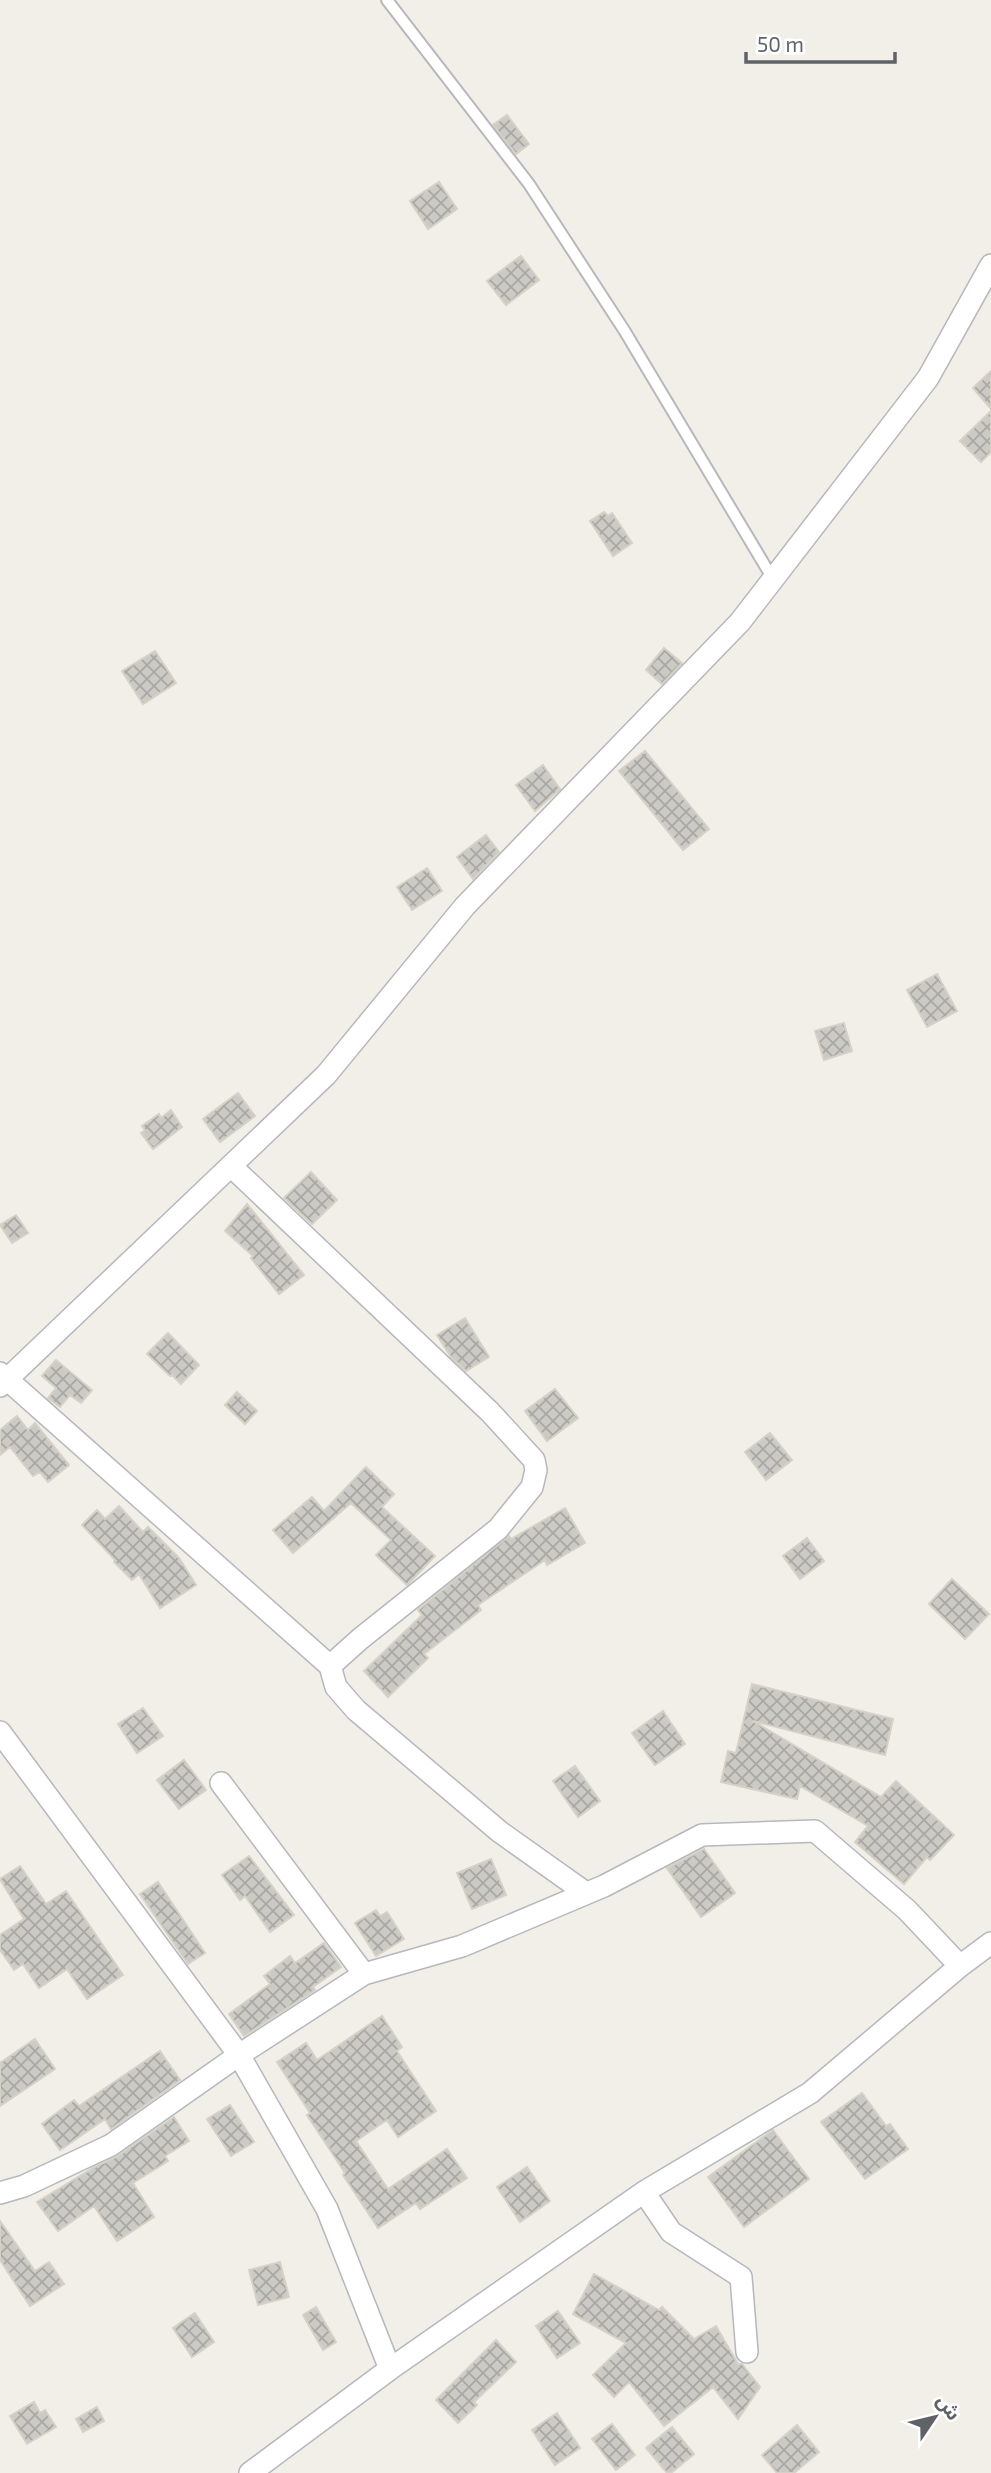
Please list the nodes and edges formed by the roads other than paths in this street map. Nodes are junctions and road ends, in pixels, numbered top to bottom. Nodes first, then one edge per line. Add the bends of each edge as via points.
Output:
1 (387, 0) edge
2 (991, 265) edge
3 (773, 579) junction
4 (231, 1166) junction
5 (2, 1380) edge
6 (330, 1666) junction
7 (0, 1732) edge
8 (221, 1783) dead end
9 (586, 1893) junction
10 (991, 1943) edge
11 (960, 1966) junction
12 (363, 1974) junction
13 (239, 2055) junction
14 (644, 2192) junction
15 (0, 2193) edge
16 (747, 2352) dead end
17 (390, 2369) junction
18 (250, 2473) edge

1 - 3 lane via 529,184 624,330
2 - 3 street via 928,378
3 - 4 street via 740,622 465,906 326,1075
4 - 5 street
4 - 6 street via 490,1412 534,1460 536,1470 532,1487 498,1530
5 - 6 street
6 - 9 street via 336,1687 356,1710 500,1832
7 - 13 street
8 - 12 street
9 - 11 street via 702,1835 815,1831 906,1910
9 - 12 street via 462,1946
10 - 11 street
11 - 14 street via 810,2092
12 - 13 street
13 - 15 street via 111,2144
13 - 17 street via 327,2209
14 - 16 street via 671,2232 741,2277
14 - 17 street
17 - 18 street

